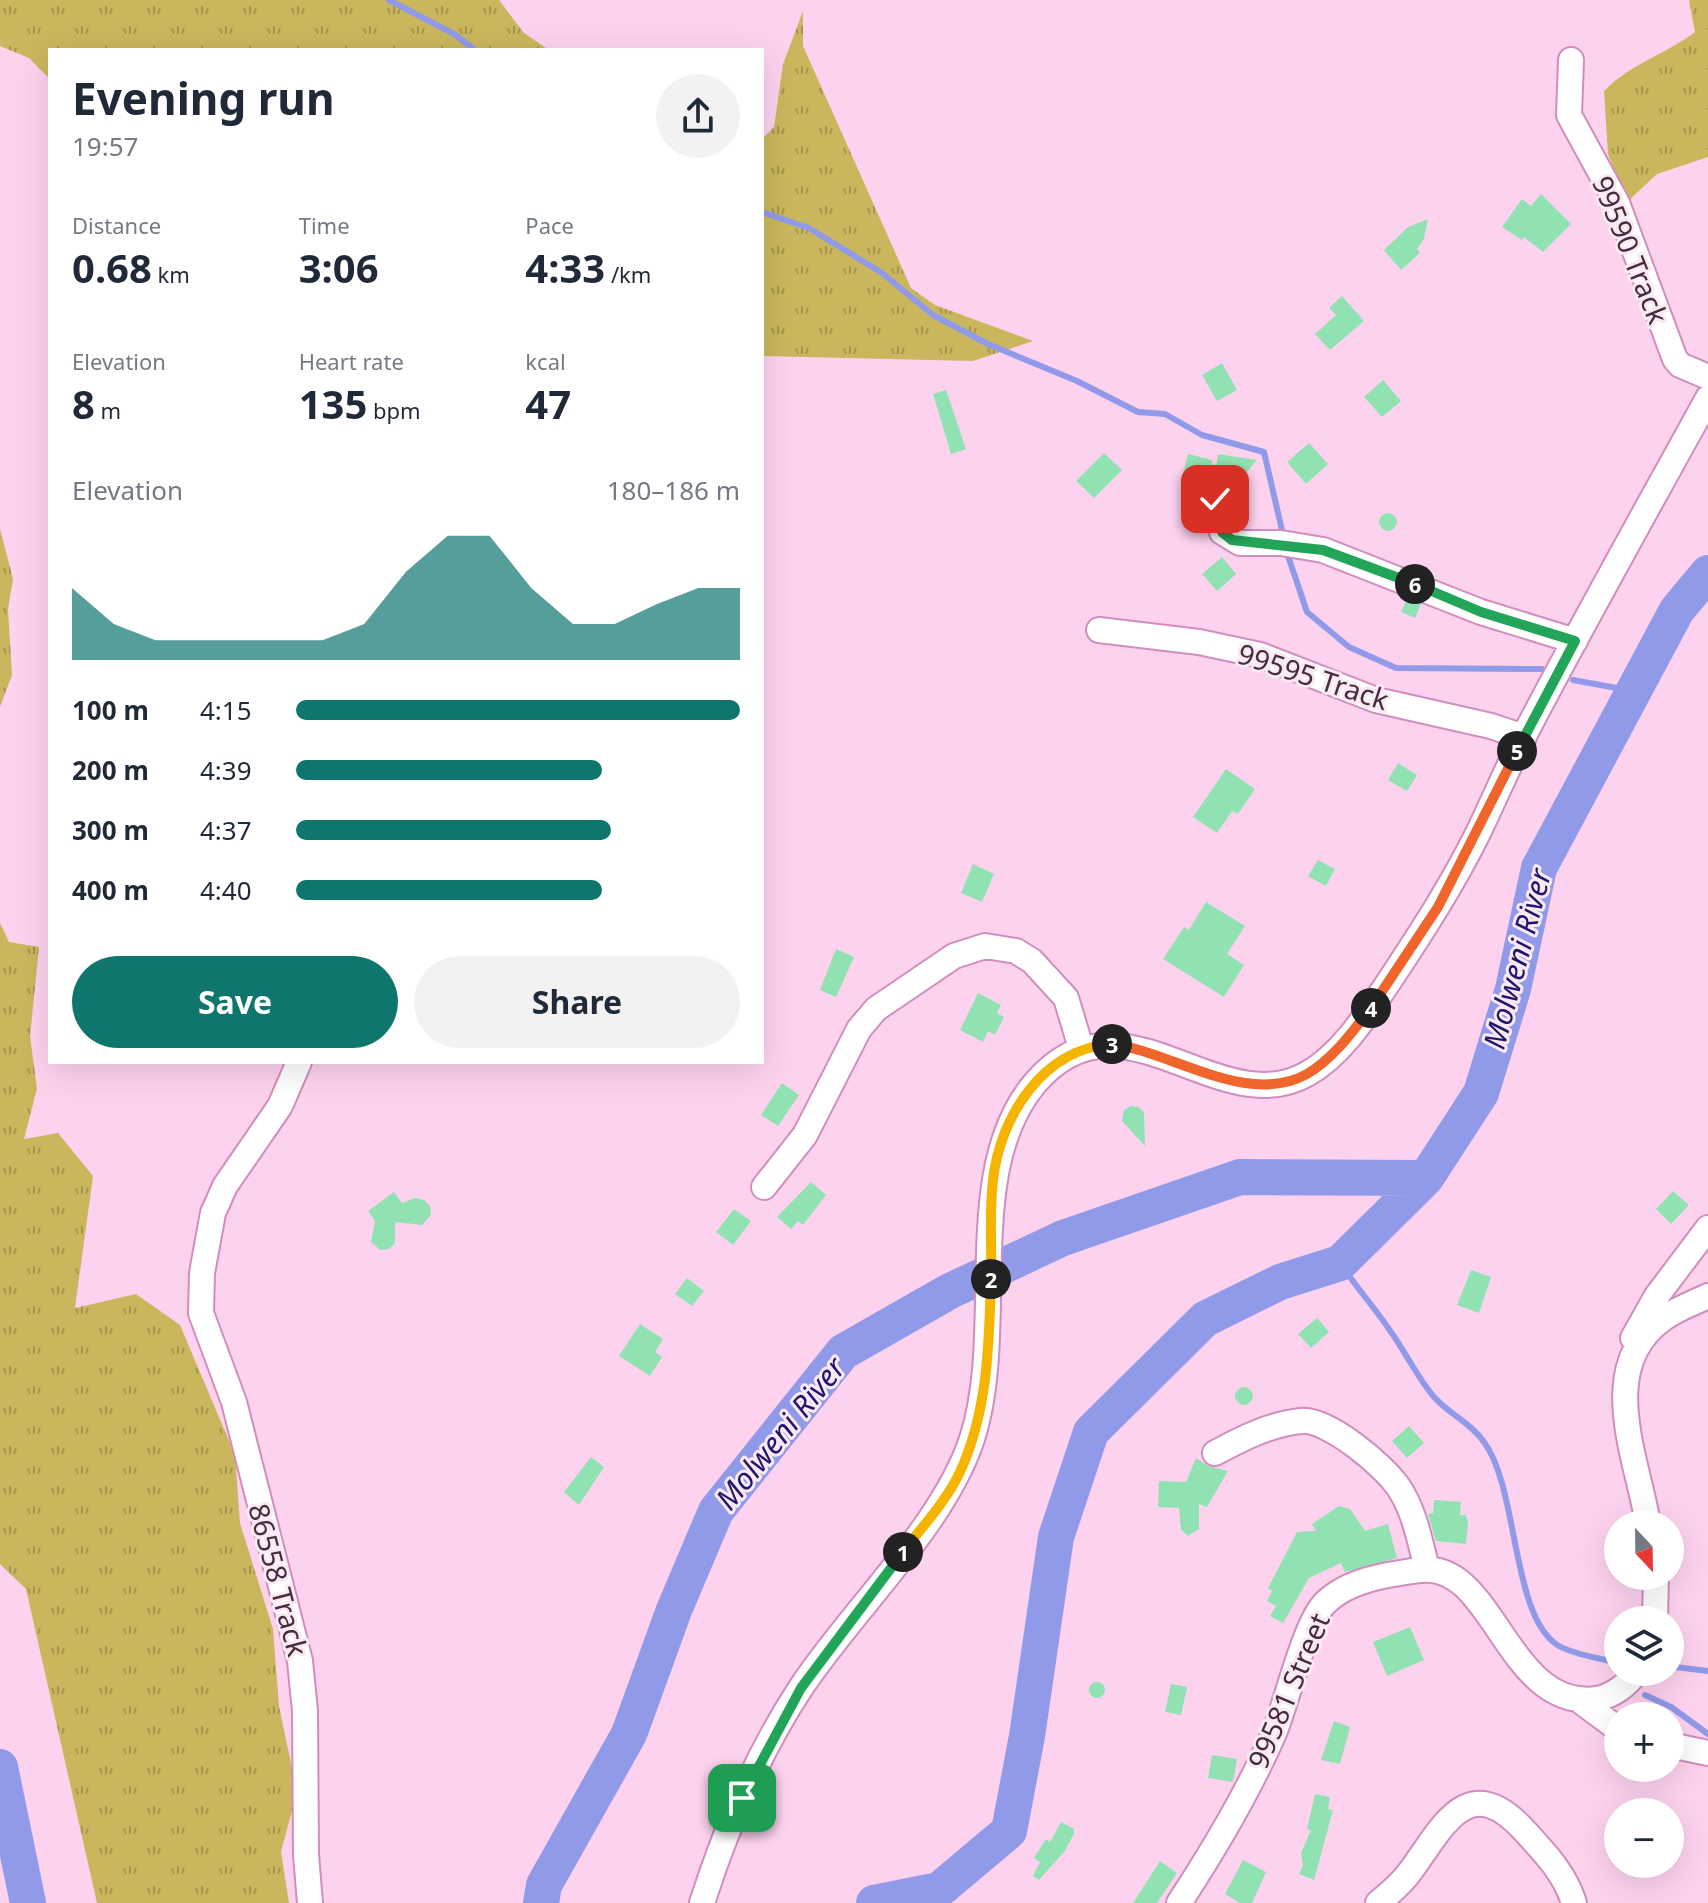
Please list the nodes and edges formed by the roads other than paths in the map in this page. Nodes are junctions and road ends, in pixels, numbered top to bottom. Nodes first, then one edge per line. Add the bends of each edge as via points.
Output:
1 (1571, 60) dead end
2 (1708, 377) edge
3 (1708, 398) edge
4 (1215, 499) dead end
5 (1099, 630) dead end
6 (1575, 641) junction
7 (1524, 737) junction
8 (1081, 1048) junction
9 (298, 1064) edge
10 (764, 1187) dead end
11 (1708, 1228) edge
12 (1708, 1296) edge
13 (1628, 1364) junction
14 (1215, 1453) dead end
15 (1644, 1510) edge
16 (1427, 1569) junction
17 (1621, 1686) edge
18 (1579, 1700) junction
19 (1604, 1719) edge
20 (1684, 1748) edge
21 (1708, 1753) edge
22 (310, 1903) edge
23 (702, 1903) edge
24 (1179, 1903) edge
25 (1378, 1903) edge
26 (1574, 1903) edge

1 - 2 street, 99590 Track via 1568,105 1573,127 1617,203 1675,359
3 - 6 street
4 - 6 street via 1222,532 1240,543 1323,550 1481,612
5 - 7 street, 99595 Track via 1260,655 1376,700
6 - 7 street
7 - 8 street via 1438,907 1371,1008 1309,1073 1284,1083 1236,1081 1138,1047
8 - 10 street via 1073,1012 1047,973 1016,951 985,946 954,956 876,1009 859,1029 805,1135
8 - 23 street via 1046,1071 1017,1107 996,1160 986,1388 959,1474 801,1688 742,1798
9 - 22 street, 86558 Track via 280,1106 225,1186 213,1213 201,1313 234,1402 300,1661
11 - 13 street via 1641,1320
12 - 13 street via 1663,1318
13 - 15 street via 1630,1454
14 - 16 street via 1264,1430 1302,1420 1323,1424 1399,1488
16 - 18 street via 1467,1587 1496,1631 1545,1687
16 - 24 street, 99581 Street via 1369,1579 1320,1609 1241,1804
17 - 18 street
18 - 19 street
20 - 21 street
25 - 26 street via 1401,1882 1451,1815 1476,1803 1510,1815 1553,1861

